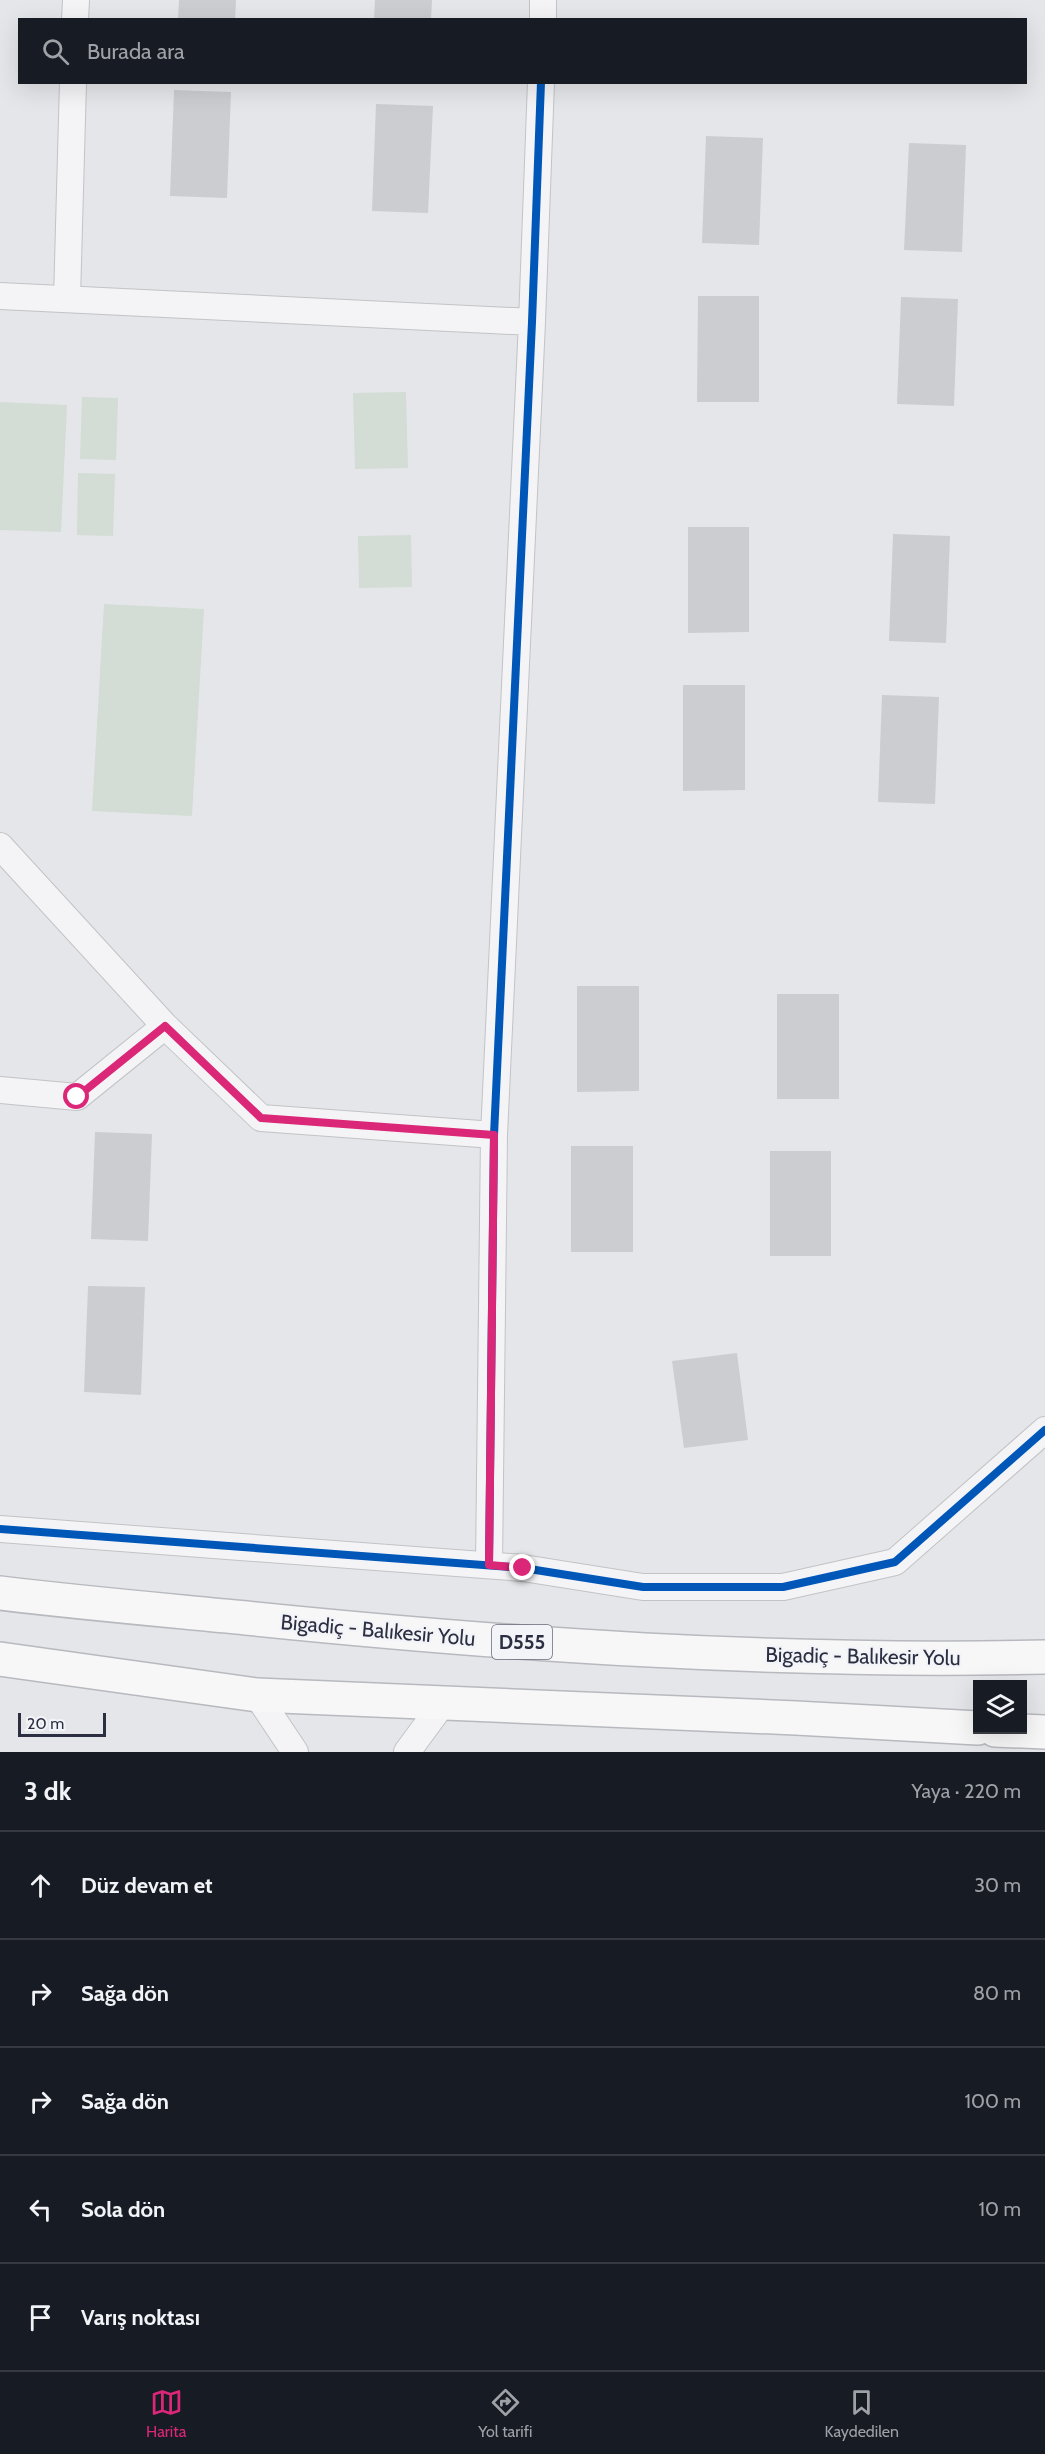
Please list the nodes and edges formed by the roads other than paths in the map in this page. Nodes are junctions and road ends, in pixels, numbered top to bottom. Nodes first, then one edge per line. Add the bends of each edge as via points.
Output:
1 (76, 0) edge
2 (543, 0) edge
3 (75, 18) edge
4 (543, 18) edge
5 (73, 84) edge
6 (540, 84) edge
7 (0, 296) edge
8 (67, 299) junction
9 (532, 322) junction
10 (0, 846) edge
11 (165, 1026) junction
12 (0, 1090) edge
13 (494, 1135) junction
14 (1045, 1430) edge
15 (0, 1529) edge
16 (489, 1565) junction
17 (0, 1580) edge
18 (0, 1593) edge
19 (185, 1612) junction
20 (1045, 1657) edge
21 (0, 1659) edge
22 (0, 1681) edge
23 (257, 1695) junction
24 (443, 1703) junction
25 (973, 1728) edge
26 (1027, 1731) edge
27 (1045, 1732) edge
28 (294, 1752) edge
29 (407, 1752) edge

1 - 3 street
2 - 4 street
5 - 8 street
6 - 9 street
7 - 8 street
8 - 9 street
9 - 13 street
10 - 11 street
11 - 12 street via 77,1097
11 - 13 street via 261,1118
13 - 16 street
14 - 16 street via 895,1562 783,1587 643,1587
15 - 16 street
17 - 19 highway
18 - 19 highway, Bigadiç - Balıkesir Yolu / D555
19 - 20 highway, Bigadiç - Balıkesir Yolu / D555 via 401,1634 690,1654
21 - 23 highway
22 - 23 highway
23 - 24 highway
23 - 28 street
24 - 25 highway
24 - 29 street
26 - 27 highway

